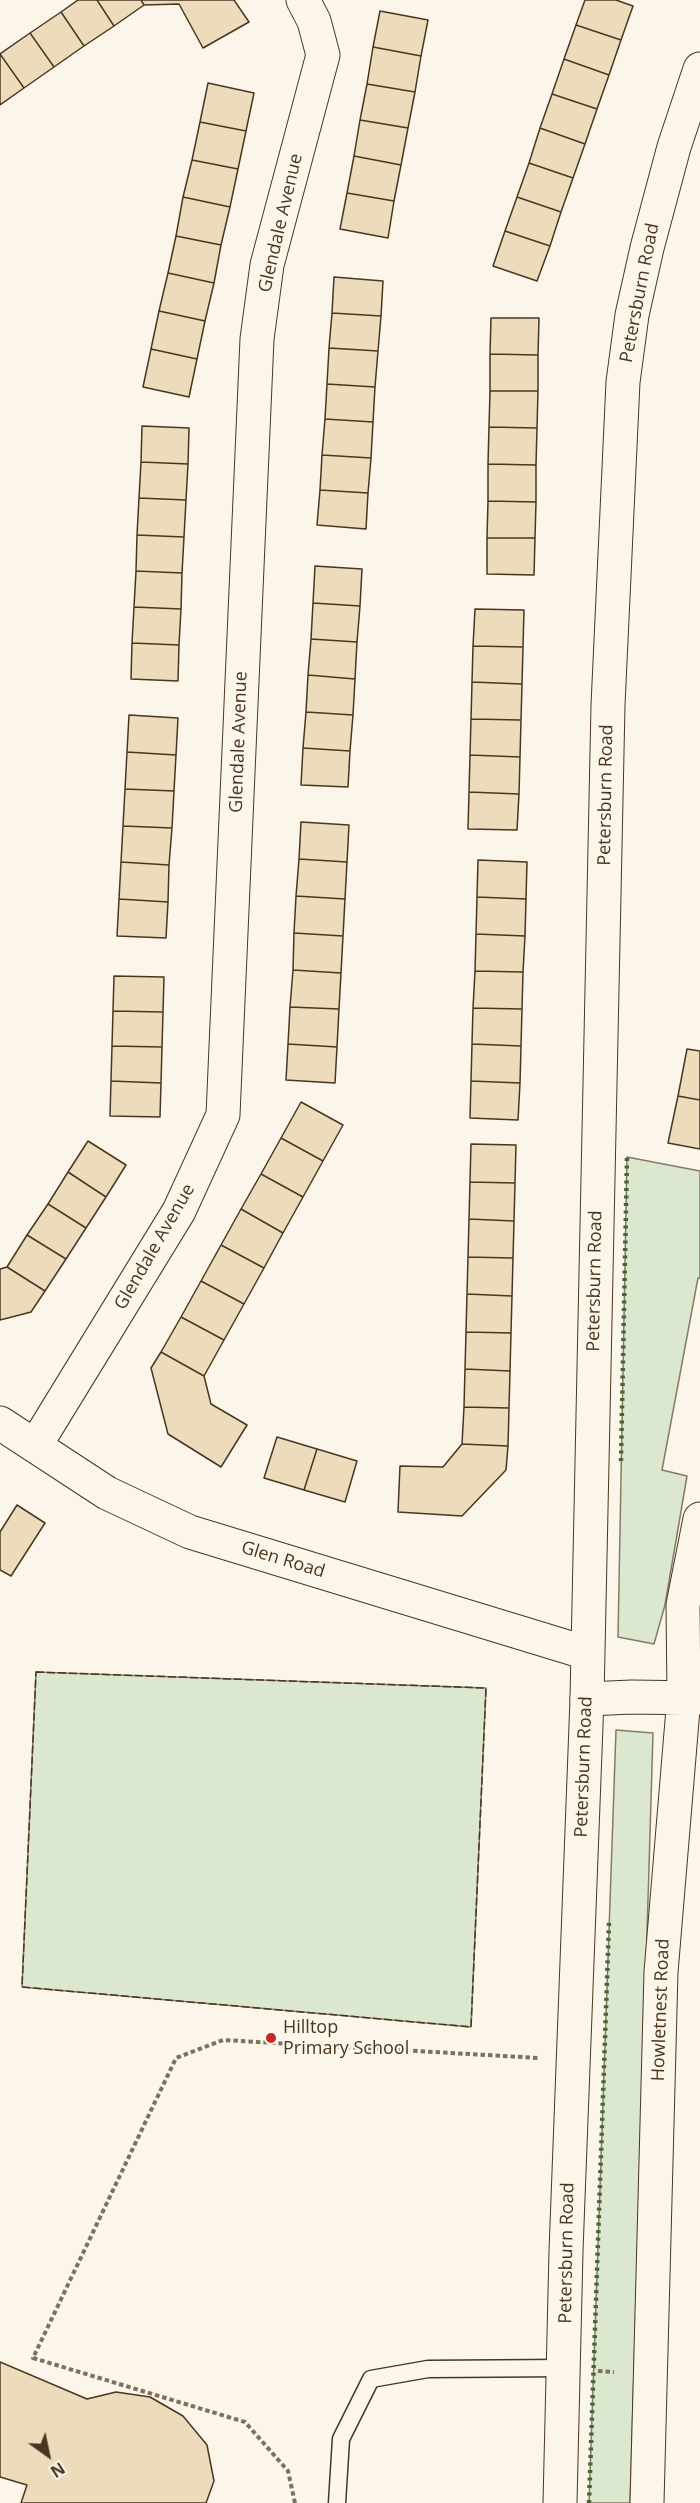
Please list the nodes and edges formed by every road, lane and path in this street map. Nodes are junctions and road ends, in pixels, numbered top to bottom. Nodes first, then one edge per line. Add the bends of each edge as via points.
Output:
1 (303, 0) edge
2 (700, 69) edge
3 (0, 1423) edge
4 (35, 1446) junction
5 (700, 1519) edge
6 (587, 1653) junction
7 (692, 1698) edge
8 (587, 1699) junction
9 (573, 2060) junction
10 (565, 2368) junction
11 (295, 2503) edge
12 (337, 2503) edge
13 (560, 2503) edge
14 (647, 2503) edge

1 - 4 street, Glendale Avenue via 314,21 323,55 267,265 256,339 223,1115 179,1211
2 - 6 street, Petersburn Road via 647,248 623,382 608,705
3 - 4 street, Glen Road
4 - 6 street, Glen Road via 106,1493 189,1532
5 - 7 street, Howletnest Road via 683,1605
6 - 8 street, Petersburn Road
7 - 8 street
7 - 14 street, Howletnest Road via 661,1972
8 - 9 street, Petersburn Road
9 - 10 street, Petersburn Road
9 - 11 path via 222,2040 176,2058 33,2358 245,2422 288,2471
10 - 12 lane via 428,2369 371,2379 341,2439
10 - 13 street, Petersburn Road

